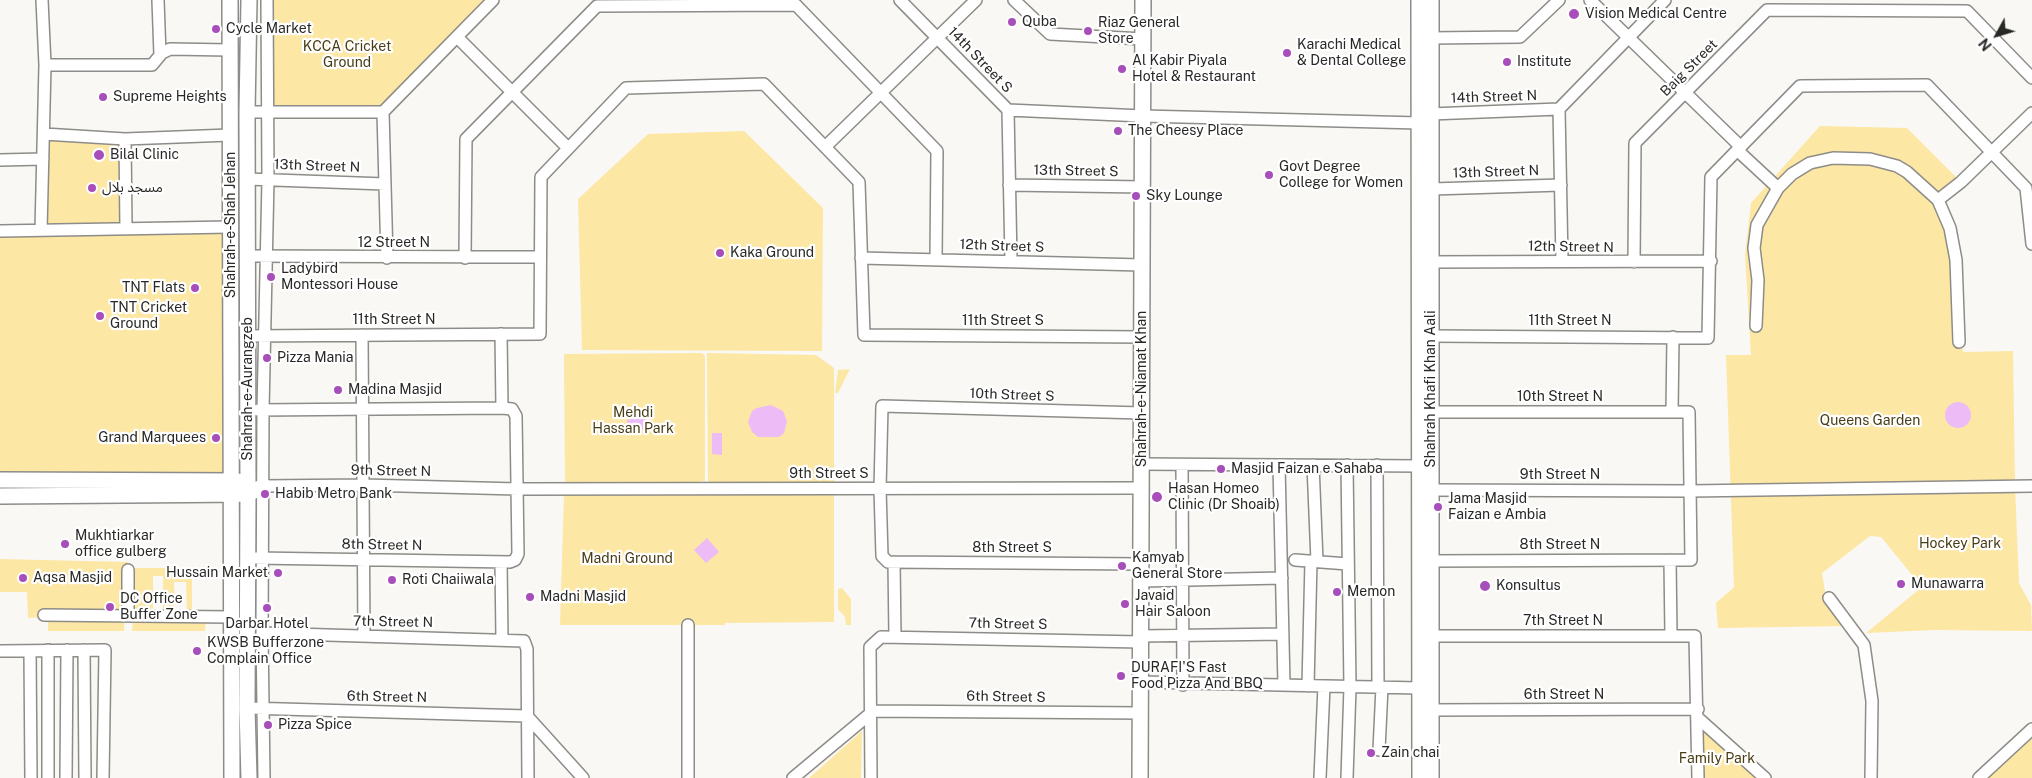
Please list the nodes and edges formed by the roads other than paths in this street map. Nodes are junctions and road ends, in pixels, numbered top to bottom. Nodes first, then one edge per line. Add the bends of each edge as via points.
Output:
1 (42, 0) edge
2 (158, 0) edge
3 (230, 0) edge
4 (249, 0) edge
5 (267, 0) edge
6 (493, 0) edge
7 (900, 0) edge
8 (976, 0) edge
9 (1014, 0) edge
10 (1143, 0) edge
11 (1419, 0) edge
12 (1431, 0) edge
13 (1559, 0) edge
14 (1590, 0) edge
15 (1666, 0) edge
16 (796, 2) edge
17 (597, 3) edge
18 (1767, 5) edge
19 (1966, 5) edge
20 (457, 37) junction
21 (937, 38) junction
22 (1430, 38) junction
23 (1628, 38) junction
24 (1142, 39) junction
25 (230, 50) junction
26 (160, 55) junction
27 (44, 65) junction
28 (2032, 78) edge
29 (513, 92) junction
30 (881, 93) junction
31 (1685, 94) junction
32 (1008, 110) junction
33 (1559, 110) junction
34 (246, 112) junction
35 (268, 112) junction
36 (383, 112) junction
37 (2032, 113) edge
38 (1143, 116) junction
39 (1424, 118) junction
40 (44, 134) junction
41 (230, 135) junction
42 (125, 138) junction
43 (825, 147) junction
44 (568, 148) junction
45 (1739, 149) junction
46 (1992, 152) junction
47 (43, 159) junction
48 (0, 160) edge
49 (248, 179) junction
50 (268, 179) junction
51 (385, 184) junction
52 (1009, 185) junction
53 (1561, 185) junction
54 (1142, 187) junction
55 (1427, 188) junction
56 (1778, 188) junction
57 (1938, 200) junction
58 (230, 226) junction
59 (126, 229) junction
60 (0, 230) edge
61 (41, 230) junction
62 (2032, 244) edge
63 (248, 256) junction
64 (265, 257) junction
65 (540, 257) junction
66 (387, 258) junction
67 (466, 258) junction
68 (861, 258) junction
69 (936, 258) junction
70 (1562, 260) junction
71 (1011, 261) junction
72 (1711, 261) junction
73 (1430, 262) junction
74 (1634, 262) junction
75 (1142, 265) junction
76 (1756, 326) dead end
77 (1427, 333) junction
78 (501, 334) junction
79 (362, 335) junction
80 (248, 336) junction
81 (266, 336) junction
82 (1142, 337) junction
83 (1672, 337) junction
84 (1959, 342) dead end
85 (502, 408) junction
86 (363, 409) junction
87 (256, 410) junction
88 (1431, 412) junction
89 (1672, 412) junction
90 (1142, 413) junction
91 (1141, 464) junction
92 (1279, 465) junction
93 (1313, 465) junction
94 (1346, 465) junction
95 (1377, 465) junction
96 (1182, 466) junction
97 (1423, 470) junction
98 (0, 480) edge
99 (363, 485) junction
100 (264, 486) junction
101 (2032, 486) edge
102 (248, 487) junction
103 (230, 488) junction
104 (1141, 488) junction
105 (518, 489) junction
106 (880, 489) junction
107 (1431, 490) junction
108 (1690, 491) junction
109 (0, 496) edge
110 (256, 558) junction
111 (364, 559) junction
112 (1295, 560) dead end
113 (1670, 560) junction
114 (889, 561) junction
115 (1314, 561) junction
116 (1430, 561) junction
117 (501, 562) junction
118 (1141, 564) junction
119 (1348, 564) junction
120 (128, 570) dead end
121 (1282, 578) junction
122 (1182, 580) junction
123 (1141, 581) junction
124 (1828, 598) dead end
125 (44, 615) dead end
126 (128, 616) junction
127 (230, 617) junction
128 (688, 625) dead end
129 (262, 633) junction
130 (1183, 634) junction
131 (1283, 634) junction
132 (364, 636) junction
133 (1430, 636) junction
134 (1671, 636) junction
135 (895, 637) junction
136 (502, 639) junction
137 (1141, 639) junction
138 (0, 650) edge
139 (48, 650) junction
140 (67, 650) junction
141 (84, 650) junction
142 (30, 651) junction
143 (1141, 682) junction
144 (1183, 684) junction
145 (1284, 685) junction
146 (1308, 686) junction
147 (1324, 686) junction
148 (1350, 687) junction
149 (1380, 687) junction
150 (1419, 688) junction
151 (246, 708) junction
152 (264, 710) junction
153 (1430, 710) junction
154 (871, 712) junction
155 (1140, 713) junction
156 (1698, 714) junction
157 (527, 716) junction
158 (31, 720) junction
159 (49, 720) junction
160 (66, 720) junction
161 (85, 720) junction
162 (103, 720) junction
163 (2032, 729) edge
164 (1379, 750) dead end
165 (31, 778) edge
166 (48, 778) edge
167 (66, 778) edge
168 (85, 778) edge
169 (103, 778) edge
170 (232, 778) edge
171 (249, 778) edge
172 (264, 778) edge
173 (528, 778) edge
174 (583, 778) edge
175 (688, 778) edge
176 (793, 778) edge
177 (871, 778) edge
178 (1140, 778) edge
179 (1320, 778) edge
180 (1347, 778) edge
181 (1420, 778) edge
182 (1431, 778) edge
183 (1698, 778) edge
184 (1765, 778) edge
185 (1871, 778) edge
186 (1979, 778) edge

1 - 27 street
2 - 26 street
3 - 25 main road, Shahrah-e-Shah Jehan
4 - 34 main road, Shahrah-e-Aurangzeb
5 - 35 street
6 - 20 street
7 - 21 street, 14th Street S
8 - 21 street
9 - 24 street via 1050,34
10 - 24 main road, Shahrah-e-Niamat Khan
11 - 39 main road, Shahrah Khafi Khan Aali
12 - 22 main road, Shahrah Khafi Khan Aali
13 - 22 street via 1520,37
14 - 23 street
15 - 23 street
16 - 17 street
16 - 30 street
17 - 29 street
18 - 19 street, Baig Street
18 - 31 street, Baig Street
19 - 28 street, Baig Street
20 - 29 street
20 - 36 street
21 - 30 street
21 - 32 street, 14th Street S
22 - 39 main road, Shahrah Khafi Khan Aali
23 - 31 street
23 - 33 street
24 - 38 main road, Shahrah-e-Niamat Khan
25 - 26 street via 170,49
25 - 41 main road, Shahrah-e-Shah Jehan
26 - 27 street via 152,65
27 - 40 street
29 - 44 street
29 - 67 street via 466,139
30 - 43 street
30 - 69 street via 937,151
31 - 45 street
31 - 74 street, Baig Street via 1635,143
32 - 38 street, 14th Street S
32 - 52 street
33 - 39 street, 14th Street N
33 - 53 street
34 - 35 street
34 - 49 main road, Shahrah-e-Aurangzeb
35 - 36 street
35 - 50 street
36 - 51 street
37 - 46 street
38 - 39 street, 14th Street N
38 - 54 main road, Shahrah-e-Niamat Khan
39 - 55 main road, Shahrah Khafi Khan Aali
40 - 42 street
40 - 47 street
41 - 42 street
41 - 58 main road, Shahrah-e-Shah Jehan
42 - 59 street
43 - 44 street via 764,84 626,88
43 - 68 street via 859,182
44 - 65 street via 540,177
45 - 46 street via 1800,86 1927,85
45 - 56 street
45 - 72 street via 1711,177
46 - 57 street
46 - 62 street via 2026,188
47 - 48 street
47 - 61 street
49 - 50 street, 13th Street N
49 - 63 main road, Shahrah-e-Aurangzeb
50 - 51 street, 13th Street N
50 - 64 street
51 - 66 street
52 - 54 street, 13th Street S
52 - 71 street
53 - 55 street, 13th Street N
53 - 70 street
54 - 75 main road, Shahrah-e-Niamat Khan
55 - 73 main road, Shahrah Khafi Khan Aali
55 - 77 main road, Shahrah Khafi Khan Aali
56 - 57 street via 1810,163 1837,157 1870,159 1907,172
56 - 76 street via 1757,225 1754,248 1758,280
57 - 84 street via 1950,228 1956,260
58 - 59 street
58 - 103 main road, Shahrah-e-Shah Jehan
59 - 61 street
60 - 61 street
63 - 64 street, 12 Street N
63 - 80 main road, Shahrah-e-Aurangzeb
64 - 66 street, 12 Street N
64 - 81 street
65 - 67 street, 12 Street N
65 - 78 street, 11th Street N via 540,334
66 - 67 street, 12 Street N
68 - 69 street, 12th Street S
68 - 82 street, 11th Street S via 864,335
69 - 71 street, 12th Street S
70 - 73 street, 12th Street N
70 - 74 street, 12th Street N
71 - 75 street, 12th Street S
72 - 74 street, 12th Street N
72 - 83 street, 11th Street N via 1708,338
73 - 77 main road, Shahrah Khafi Khan Aali
75 - 82 main road, Shahrah-e-Niamat Khan
77 - 83 street, 11th Street N
77 - 88 main road, Shahrah Khafi Khan Aali
77 - 97 main road, Shahrah Khafi Khan Aali
78 - 79 street, 11th Street N
78 - 85 street
79 - 81 street, 11th Street N
79 - 86 street
80 - 81 street, 11th Street N
80 - 87 main road, Shahrah-e-Aurangzeb
81 - 87 street
82 - 90 main road, Shahrah-e-Niamat Khan
83 - 89 street
85 - 86 street
85 - 105 street via 515,412
86 - 87 street
86 - 99 street
87 - 100 street
87 - 102 main road, Shahrah-e-Aurangzeb
88 - 89 street, 10th Street N
88 - 97 main road, Shahrah Khafi Khan Aali
89 - 108 street, 10th Street N via 1689,412
90 - 91 main road, Shahrah-e-Niamat Khan
90 - 106 street, 10th Street S via 882,406
91 - 96 street
91 - 104 main road, Shahrah-e-Niamat Khan
92 - 93 street
92 - 96 street
92 - 121 street
93 - 94 street
93 - 115 street
94 - 95 street
94 - 119 street
95 - 97 street
95 - 149 street
96 - 122 street
97 - 107 main road, Shahrah Khafi Khan Aali
97 - 150 main road, Shahrah Khafi Khan Aali
98 - 103 main road
99 - 100 street, 9th Street N
99 - 105 street, 9th Street N
99 - 111 street
100 - 102 main road
100 - 110 street
101 - 108 street, 9th Street N
102 - 103 main road
102 - 110 main road, Shahrah-e-Aurangzeb
103 - 109 main road
103 - 127 main road
104 - 106 street, 9th Street S
104 - 118 main road, Shahrah-e-Niamat Khan
105 - 106 street, 9th Street S
105 - 117 street, 8th Street N via 518,554 515,560
106 - 114 street via 882,556
107 - 108 street, 9th Street N
107 - 116 main road, Shahrah Khafi Khan Aali
108 - 113 street, 8th Street N via 1691,560
110 - 111 street, 8th Street N
110 - 129 street
110 - 151 main road, Shahrah-e-Aurangzeb
111 - 117 street, 8th Street N
111 - 132 street
112 - 115 street
113 - 116 street, 8th Street N
113 - 134 street
114 - 118 street, 8th Street S
114 - 135 street
115 - 119 street
115 - 146 street
116 - 133 main road, Shahrah Khafi Khan Aali
117 - 136 street
118 - 123 main road, Shahrah-e-Niamat Khan
119 - 148 street
120 - 126 street
121 - 122 street
121 - 131 street
122 - 123 street
122 - 130 street
123 - 137 main road, Shahrah-e-Niamat Khan
124 - 185 street via 1864,645 1872,700
125 - 126 street
126 - 127 street
127 - 170 main road
128 - 175 street
129 - 132 street, 7th Street N
129 - 152 street
130 - 131 street, 7th Street S
130 - 137 street, 7th Street S
130 - 144 street
131 - 145 street
132 - 136 street, 7th Street N
133 - 134 street, 7th Street N
133 - 153 main road, Shahrah Khafi Khan Aali
134 - 156 street, 7th Street N via 1695,636
135 - 137 street, 7th Street S
135 - 154 street, 7th Street S via 881,637 870,647
136 - 157 street, 7th Street N via 524,641 527,649
137 - 143 main road, Shahrah-e-Niamat Khan
138 - 142 street
139 - 140 street
139 - 142 street
139 - 159 street
140 - 141 street
140 - 160 street
141 - 161 street
141 - 162 street via 105,650
142 - 158 street
143 - 144 street
143 - 155 main road, Shahrah-e-Niamat Khan
144 - 145 street
145 - 146 street
146 - 147 street
147 - 148 street
147 - 179 street
148 - 149 street
148 - 180 street
149 - 150 street
149 - 164 street
150 - 181 main road, Shahrah Khafi Khan Aali
151 - 152 street, 6th Street N
151 - 171 main road, Shahrah-e-Aurangzeb
152 - 157 street, 6th Street N
152 - 172 street
153 - 156 street, 6th Street N
153 - 182 main road, Shahrah Khafi Khan Aali
154 - 155 street, 6th Street S
154 - 176 street
154 - 177 street
155 - 178 main road, Shahrah-e-Niamat Khan
156 - 183 street
156 - 184 street
157 - 173 street
157 - 174 street
158 - 159 street
158 - 165 street
159 - 160 street
159 - 166 street
160 - 161 street
160 - 167 street
161 - 162 street
161 - 168 street
162 - 169 street
163 - 186 street

